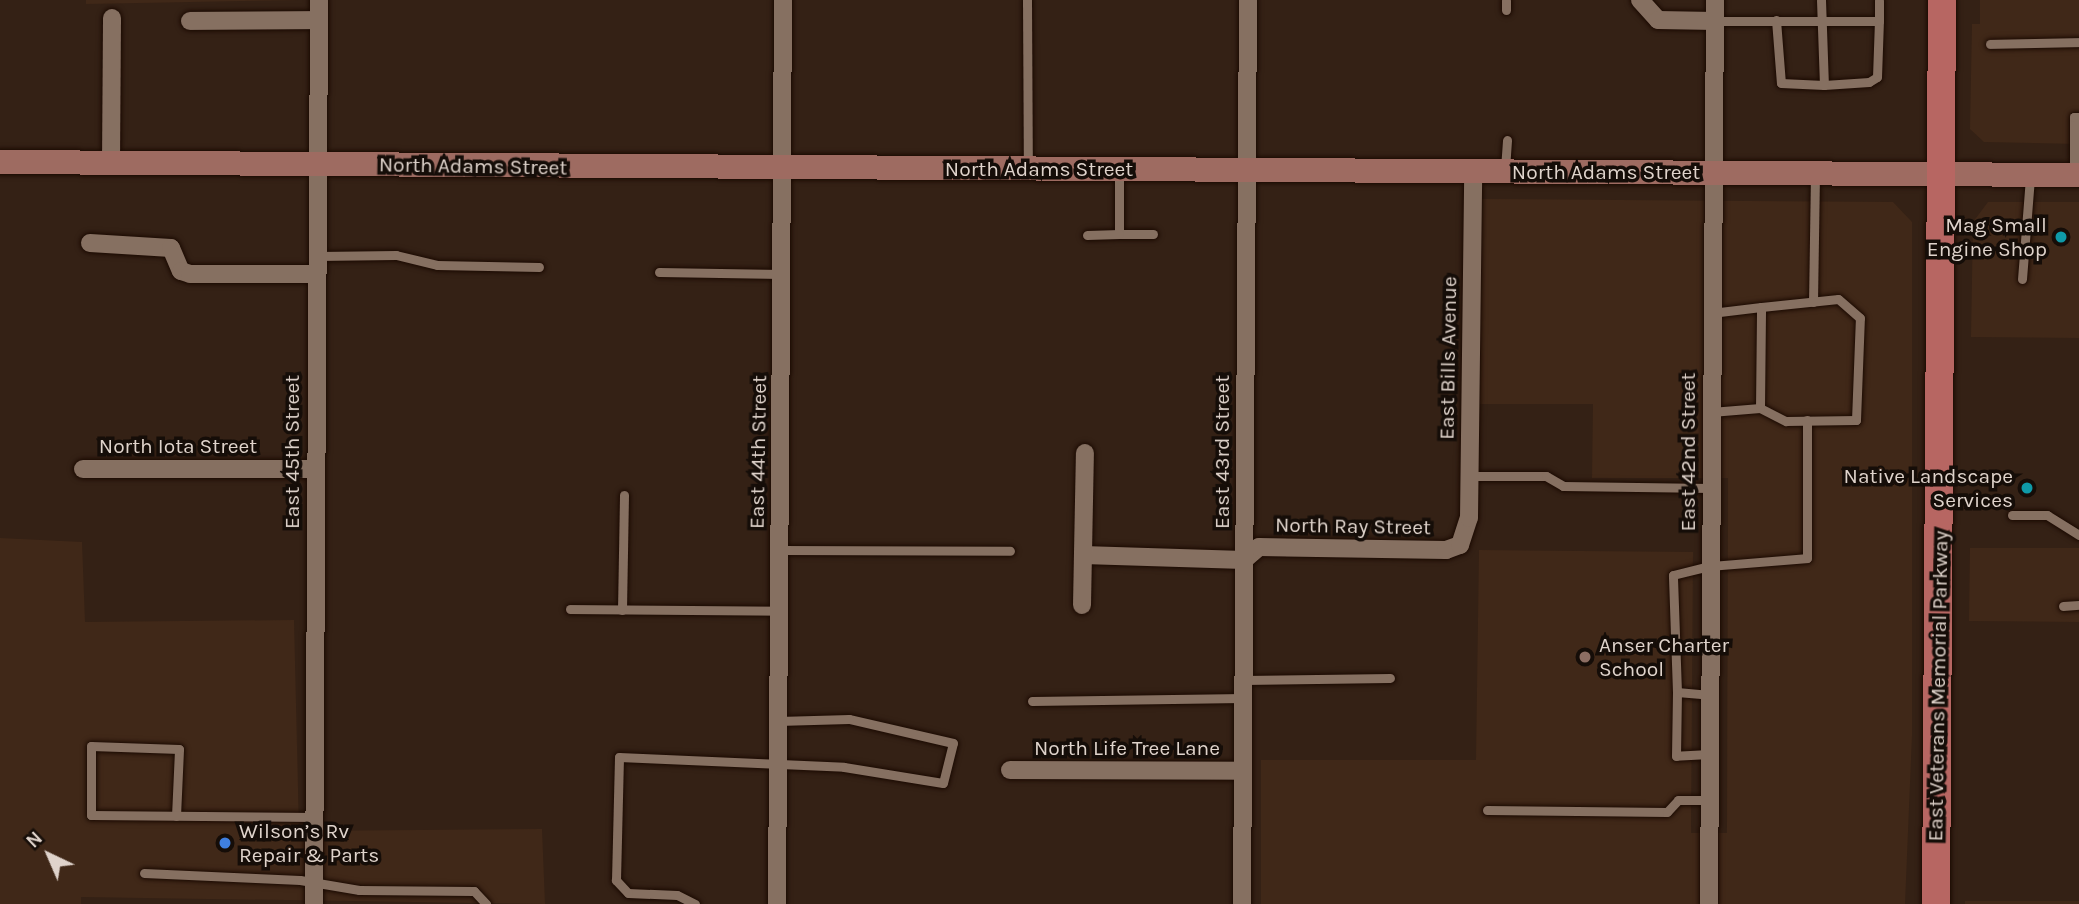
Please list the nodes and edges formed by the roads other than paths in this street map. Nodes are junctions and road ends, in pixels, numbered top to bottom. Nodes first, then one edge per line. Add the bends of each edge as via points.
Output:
1 (319, 0) edge
2 (783, 0) edge
3 (1027, 0) edge
4 (1248, 0) edge
5 (1715, 0) edge
6 (1821, 0) edge
7 (1879, 0) edge
8 (1942, 0) edge
9 (1643, 2) edge
10 (112, 18) dead end
11 (319, 20) junction
12 (1776, 20) junction
13 (1821, 20) junction
14 (190, 21) dead end
15 (1715, 21) junction
16 (1879, 21) junction
17 (2079, 42) edge
18 (1990, 44) dead end
19 (1824, 85) junction
20 (2079, 117) edge
21 (1507, 140) dead end
22 (0, 162) edge
23 (111, 163) junction
24 (319, 164) junction
25 (781, 169) junction
26 (1028, 169) junction
27 (1119, 169) junction
28 (1247, 169) junction
29 (1473, 171) junction
30 (1505, 171) junction
31 (1712, 172) junction
32 (1815, 173) junction
33 (1941, 174) junction
34 (2030, 175) junction
35 (2076, 175) edge
36 (1119, 234) junction
37 (1153, 234) dead end
38 (1087, 235) dead end
39 (90, 243) dead end
40 (317, 265) junction
41 (540, 267) dead end
42 (659, 272) dead end
43 (781, 274) junction
44 (2022, 279) dead end
45 (1813, 302) junction
46 (1761, 307) junction
47 (1711, 313) junction
48 (1760, 408) junction
49 (1711, 412) junction
50 (1807, 420) junction
51 (1085, 453) dead end
52 (83, 469) dead end
53 (316, 469) junction
54 (1469, 476) junction
55 (1711, 488) junction
56 (624, 495) dead end
57 (2012, 515) dead end
58 (2079, 535) edge
59 (1460, 545) joint
60 (779, 550) junction
61 (1010, 551) dead end
62 (1083, 555) junction
63 (1244, 560) junction
64 (1710, 566) junction
65 (1082, 605) dead end
66 (2079, 605) edge
67 (2063, 606) dead end
68 (570, 609) dead end
69 (622, 610) junction
70 (779, 611) junction
71 (1390, 678) dead end
72 (1243, 689) junction
73 (1677, 692) junction
74 (1710, 695) junction
75 (1032, 701) dead end
76 (778, 721) junction
77 (1709, 754) junction
78 (778, 766) junction
79 (1010, 770) dead end
80 (1243, 771) junction
81 (1709, 800) junction
82 (1487, 810) dead end
83 (176, 816) junction
84 (315, 817) junction
85 (144, 873) dead end
86 (314, 884) junction
87 (314, 904) edge
88 (486, 904) edge
89 (695, 904) edge
90 (777, 904) edge
91 (1242, 904) edge
92 (1709, 904) edge
93 (1936, 904) edge

1 - 11 street, East 45th Street
2 - 25 street, East 44th Street
3 - 26 lane
4 - 28 street, East 43rd Street
5 - 15 street, East 42nd Street
6 - 13 lane
7 - 16 lane
8 - 33 main road, East Veterans Memorial Parkway
9 - 15 street via 1658,20
10 - 23 street
11 - 14 street
11 - 24 street, East 45th Street
12 - 13 lane
12 - 15 lane
12 - 19 lane via 1781,83
13 - 16 lane
13 - 19 lane
15 - 31 street, East 42nd Street
16 - 19 lane via 1877,77 1869,82
17 - 18 lane
20 - 35 lane via 2074,117
21 - 30 lane
22 - 23 street, North Adams Street
23 - 24 street, North Adams Street
24 - 25 street, North Adams Street
24 - 40 street, East 45th Street
25 - 26 street, North Adams Street
25 - 43 street, East 44th Street
26 - 27 street, North Adams Street
27 - 28 street, North Adams Street
27 - 36 lane
28 - 29 street, North Adams Street
28 - 63 street, East 43rd Street
29 - 30 street, North Adams Street
29 - 54 street, East Bills Avenue
30 - 31 street, North Adams Street
31 - 32 street, North Adams Street
31 - 47 street, East 42nd Street
32 - 33 street, North Adams Street
32 - 45 lane
33 - 34 street, North Adams Street
33 - 93 main road, East Veterans Memorial Parkway
34 - 35 street, North Adams Street
34 - 44 lane
36 - 37 lane
36 - 38 lane
39 - 40 street via 171,248 181,271 190,274
40 - 41 lane via 396,255 437,265
40 - 53 street, East 45th Street
42 - 43 lane
43 - 60 street, East 44th Street
45 - 46 lane
45 - 50 lane via 1839,299 1860,318 1856,420
46 - 47 lane
46 - 48 lane
47 - 49 street, East 42nd Street
48 - 49 lane
48 - 50 lane via 1786,421
49 - 55 street, East 42nd Street
50 - 64 lane via 1807,558
51 - 62 street
52 - 53 street, North Iota Street
53 - 84 street, East 45th Street
54 - 55 lane via 1546,476 1563,486
54 - 59 street, East Bills Avenue via 1469,518
55 - 64 street, East 42nd Street
56 - 69 lane
57 - 58 lane via 2047,515
59 - 63 street, North Ray Street via 1446,550 1259,547
60 - 61 lane
60 - 70 street, East 44th Street
62 - 63 street, North Ray Street
62 - 65 street
63 - 72 street, East 43rd Street
64 - 73 lane via 1673,575
64 - 74 street, East 42nd Street
66 - 67 lane
68 - 69 lane
69 - 70 lane
70 - 76 street, East 44th Street
71 - 72 lane
72 - 75 lane
72 - 80 street, East 43rd Street
73 - 74 lane
73 - 77 lane via 1676,756
74 - 77 street, East 42nd Street
76 - 78 street, East 44th Street
76 - 78 lane via 849,719 953,743 943,783 844,767
77 - 81 street, East 42nd Street
78 - 89 lane via 619,757 617,880 628,893 677,895
78 - 90 street, East 44th Street
79 - 80 street, North Life Tree Lane
80 - 91 street, East 43rd Street
81 - 82 lane via 1678,800 1667,811
81 - 92 street, East 42nd Street
83 - 83 lane via 91,815 91,746 179,749
83 - 84 lane
84 - 86 street, East 45th Street
85 - 86 lane
86 - 87 street, East 45th Street
86 - 88 lane via 359,890 474,891

